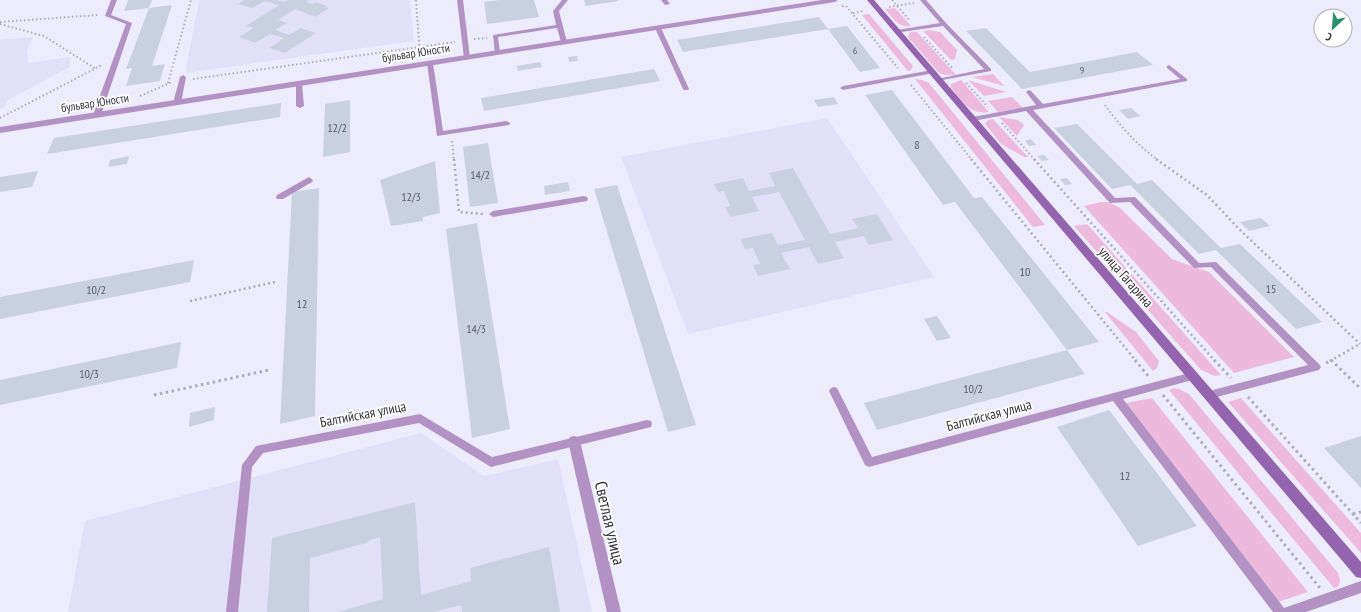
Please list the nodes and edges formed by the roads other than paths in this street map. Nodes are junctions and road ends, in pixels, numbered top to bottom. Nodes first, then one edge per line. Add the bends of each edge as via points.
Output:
1 (114, 0) edge
2 (463, 0) edge
3 (565, 0) edge
4 (835, 0) edge
5 (870, 0) edge
6 (924, 0) edge
7 (944, 24) junction
8 (560, 26) junction
9 (658, 28) junction
10 (897, 32) junction
11 (564, 42) junction
12 (497, 53) junction
13 (467, 58) junction
14 (430, 63) junction
15 (1169, 67) dead end
16 (932, 72) junction
17 (183, 79) road end
18 (939, 80) junction
19 (299, 84) junction
20 (843, 88) dead end
21 (686, 89) dead end
22 (1029, 92) dead end
23 (177, 103) junction
24 (300, 106) dead end
25 (1041, 106) junction
26 (1028, 109) junction
27 (96, 115) junction
28 (973, 120) junction
29 (506, 124) dead end
30 (0, 130) edge
31 (309, 180) dead end
32 (280, 197) dead end
33 (584, 199) dead end
34 (493, 214) road end
35 (1193, 376) junction
36 (834, 391) dead end
37 (1209, 395) junction
38 (1115, 396) junction
39 (647, 424) dead end
40 (574, 441) junction
41 (1361, 572) edge
42 (1361, 587) edge
43 (232, 612) edge
44 (614, 612) edge
45 (1280, 612) edge
46 (1289, 612) edge

1 - 27 lane via 108,16 128,23
2 - 13 lane
3 - 8 lane via 556,12
4 - 9 street, бульвар Юности
5 - 10 street, улица Гагарина
6 - 7 lane
7 - 10 lane
7 - 18 lane via 989,70
8 - 11 lane
8 - 12 lane via 495,36
9 - 11 street, бульвар Юности
9 - 21 lane
10 - 16 street, улица Гагарина
11 - 12 street, бульвар Юности
12 - 13 street, бульвар Юности
13 - 14 street, бульвар Юности
14 - 19 street, бульвар Юности
14 - 29 lane via 440,134
15 - 25 lane via 1185,80
16 - 18 street, улица Гагарина
16 - 20 lane
17 - 23 lane
18 - 28 street, улица Гагарина
19 - 23 street, бульвар Юности
19 - 24 lane
22 - 25 lane
23 - 27 street, бульвар Юности
25 - 26 lane
26 - 28 lane
26 - 37 lane via 1113,201 1132,199 1197,266 1213,264 1316,368
27 - 30 street, бульвар Юности
28 - 35 street, улица Гагарина
31 - 32 lane
33 - 34 lane
35 - 37 street, улица Гагарина
35 - 38 lane, Балтийская улица
36 - 38 lane, Балтийская улица via 869,462
37 - 41 street, улица Гагарина
38 - 45 lane
39 - 40 lane, Балтийская улица
40 - 43 lane, Балтийская улица via 491,462 420,418 260,449 247,465
40 - 44 street, Светлая улица
42 - 46 lane

